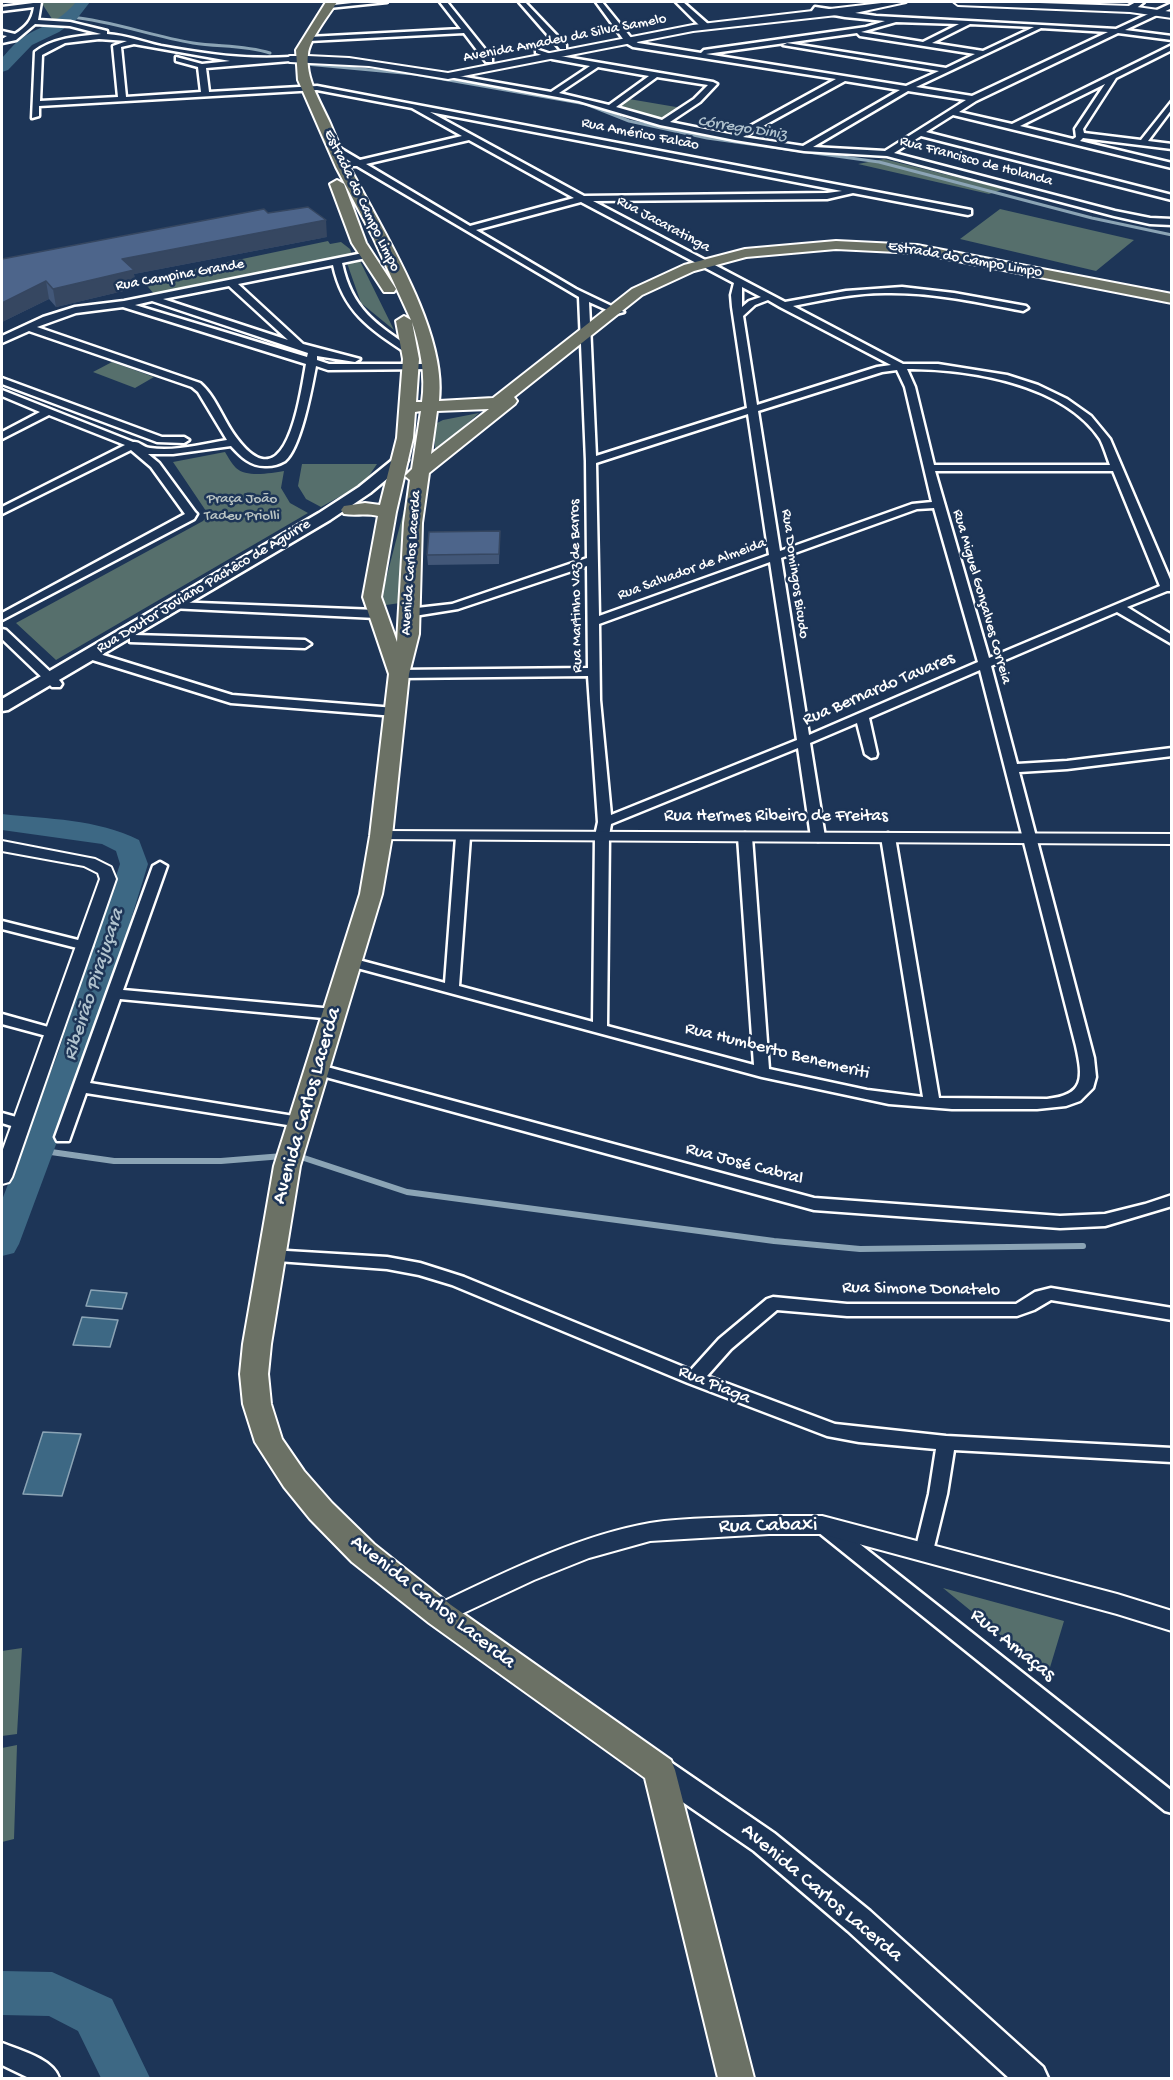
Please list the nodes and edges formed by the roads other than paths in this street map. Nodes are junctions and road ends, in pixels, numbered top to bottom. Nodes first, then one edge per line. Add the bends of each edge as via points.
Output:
1 (383, 2) edge
2 (444, 2) edge
3 (522, 2) edge
4 (599, 2) edge
5 (679, 2) edge
6 (871, 2) edge
7 (902, 2) edge
8 (958, 2) edge
9 (1140, 2) edge
10 (38, 3) edge
11 (326, 3) edge
12 (1172, 5) edge
13 (2, 9) edge
14 (815, 9) junction
15 (1130, 9) junction
16 (1156, 12) junction
17 (828, 13) junction
18 (1172, 15) edge
19 (898, 19) junction
20 (34, 22) junction
21 (970, 22) junction
22 (703, 24) junction
23 (1042, 26) junction
24 (1120, 30) junction
25 (465, 31) junction
26 (2, 32) edge
27 (848, 32) junction
28 (118, 37) junction
29 (627, 38) junction
30 (1172, 38) edge
31 (309, 39) junction
32 (6, 41) edge
33 (136, 42) junction
34 (766, 42) junction
35 (924, 44) junction
36 (147, 45) junction
37 (563, 47) junction
38 (1172, 47) edge
39 (539, 51) junction
40 (983, 53) junction
41 (689, 54) junction
42 (552, 57) junction
43 (295, 59) junction
44 (489, 60) junction
45 (251, 61) junction
46 (598, 64) junction
47 (202, 66) junction
48 (417, 69) junction
49 (947, 70) junction
50 (657, 73) junction
51 (448, 76) junction
52 (1114, 76) junction
53 (844, 78) junction
54 (908, 88) junction
55 (301, 89) junction
56 (552, 94) junction
57 (205, 95) junction
58 (973, 99) junction
59 (122, 100) junction
60 (1172, 103) edge
61 (36, 105) junction
62 (415, 107) junction
63 (611, 107) junction
64 (951, 112) junction
65 (35, 116) dead end
66 (663, 123) junction
67 (1015, 126) junction
68 (920, 133) junction
69 (470, 137) junction
70 (735, 138) junction
71 (1077, 139) junction
72 (1143, 143) junction
73 (1172, 147) edge
74 (335, 149) junction
75 (804, 149) junction
76 (887, 154) junction
77 (358, 163) junction
78 (1172, 166) edge
79 (343, 167) junction
80 (854, 190) junction
81 (1172, 198) edge
82 (582, 199) junction
83 (968, 212) dead end
84 (1172, 222) edge
85 (468, 229) junction
86 (364, 249) junction
87 (387, 254) junction
88 (337, 261) junction
89 (704, 263) junction
90 (231, 282) junction
91 (739, 282) junction
92 (584, 297) junction
93 (769, 297) junction
94 (151, 298) junction
95 (1172, 299) edge
96 (124, 304) junction
97 (783, 305) junction
98 (1023, 308) dead end
99 (616, 311) junction
100 (739, 315) junction
101 (28, 327) junction
102 (587, 336) junction
103 (2, 340) edge
104 (300, 346) junction
105 (313, 351) junction
106 (410, 354) junction
107 (429, 363) junction
108 (312, 364) junction
109 (900, 366) junction
110 (2, 381) edge
111 (2, 393) edge
112 (431, 398) junction
113 (409, 407) junction
114 (754, 410) junction
115 (50, 411) junction
116 (228, 432) junction
117 (2, 436) edge
118 (149, 436) junction
119 (405, 438) junction
120 (235, 442) junction
121 (131, 445) junction
122 (450, 450) junction
123 (424, 451) junction
124 (401, 460) junction
125 (591, 461) junction
126 (931, 468) junction
127 (1116, 468) junction
128 (419, 473) junction
129 (393, 486) junction
130 (938, 505) junction
131 (350, 510) junction
132 (2, 511) edge
133 (387, 512) junction
134 (776, 556) junction
135 (591, 560) junction
136 (1168, 588) edge
137 (182, 606) junction
138 (1118, 607) junction
139 (408, 615) junction
140 (2, 616) edge
141 (378, 616) junction
142 (593, 622) junction
143 (2, 633) edge
144 (134, 639) junction
145 (1172, 641) edge
146 (305, 644) dead end
147 (95, 657) junction
148 (985, 665) junction
149 (593, 672) junction
150 (399, 674) junction
151 (53, 681) junction
152 (2, 706) edge
153 (395, 712) junction
154 (2, 715) edge
155 (862, 717) junction
156 (802, 742) junction
157 (1172, 752) edge
158 (871, 754) dead end
159 (1013, 768) junction
160 (604, 829) junction
161 (381, 836) junction
162 (463, 837) junction
163 (745, 837) junction
164 (818, 837) junction
165 (888, 837) junction
166 (1032, 838) junction
167 (1172, 839) edge
168 (2, 846) edge
169 (160, 866) dead end
170 (2, 925) edge
171 (85, 946) junction
172 (351, 962) junction
173 (452, 987) junction
174 (114, 994) junction
175 (334, 1014) junction
176 (2, 1019) edge
177 (600, 1027) junction
178 (54, 1033) junction
179 (316, 1069) junction
180 (762, 1072) junction
181 (81, 1087) junction
182 (932, 1103) junction
183 (2, 1118) edge
184 (21, 1124) junction
185 (63, 1137) dead end
186 (294, 1143) junction
187 (2, 1176) edge
188 (1172, 1200) edge
189 (270, 1256) junction
190 (1172, 1314) edge
191 (694, 1378) junction
192 (946, 1443) junction
193 (1172, 1455) edge
194 (822, 1525) junction
195 (924, 1551) junction
196 (440, 1614) junction
197 (1172, 1621) edge
198 (658, 1770) junction
199 (1172, 1804) edge
200 (2, 2054) edge
201 (48, 2079) edge
202 (736, 2079) edge
203 (1032, 2079) edge

1 - 11 street
2 - 25 street
3 - 37 street
4 - 29 street
5 - 22 street
6 - 14 street, Avenida Amadeu da Silva Samelo
7 - 17 street, Avenida Amadeu da Silva Samelo
8 - 15 street
9 - 15 street
10 - 13 street
10 - 20 street
11 - 31 main road
11 - 43 main road via 290,50
12 - 16 street
14 - 17 street
14 - 22 street, Avenida Amadeu da Silva Samelo
15 - 16 street
16 - 18 street
16 - 24 street
17 - 19 street
17 - 22 street, Avenida Amadeu da Silva Samelo
19 - 21 street
19 - 27 street
20 - 26 street
20 - 28 street via 69,24
20 - 32 street
21 - 23 street
21 - 35 street
22 - 29 street, Avenida Amadeu da Silva Samelo
23 - 24 street
23 - 40 street
24 - 30 street
24 - 58 street
25 - 31 street
25 - 44 street
26 - 32 street via 11,34
27 - 34 street
27 - 35 street
28 - 33 street
28 - 61 street via 73,40 41,51
29 - 37 street, Avenida Amadeu da Silva Samelo
29 - 41 street via 641,46
29 - 42 street, Avenida Amadeu da Silva Samelo
31 - 43 main road
33 - 36 street
33 - 59 street via 117,46
34 - 41 street
34 - 49 street
35 - 40 street
36 - 45 street
36 - 47 street
37 - 39 street, Avenida Amadeu da Silva Samelo
38 - 52 street
39 - 42 street
39 - 44 street, Avenida Amadeu da Silva Samelo
40 - 49 street
41 - 53 street
42 - 46 street
42 - 51 street, Avenida Amadeu da Silva Samelo
43 - 45 street
43 - 48 street, Rua Francisco de Holanda
43 - 55 main road, Estrada do Campo Limpo
44 - 48 street, Avenida Amadeu da Silva Samelo
45 - 47 street
46 - 50 street
46 - 56 street
47 - 57 street
48 - 51 street, Rua Francisco de Holanda
49 - 54 street
50 - 63 street
50 - 66 street via 713,84
51 - 56 street, Rua Francisco de Holanda
52 - 67 street
52 - 71 street via 1078,129
53 - 54 street
53 - 70 street
54 - 58 street
54 - 75 street
55 - 57 street, Rua Américo Falcão
55 - 62 street, Rua Américo Falcão via 317,88
55 - 74 main road, Estrada do Campo Limpo
55 - 86 main road, Estrada do Campo Limpo
56 - 63 street, Rua Francisco de Holanda
57 - 59 street, Rua Américo Falcão
58 - 64 street
59 - 61 street, Rua Américo Falcão
60 - 72 street
61 - 65 street
62 - 69 street, Rua Jacaratinga
62 - 80 street, Rua Américo Falcão
63 - 66 street, Rua Francisco de Holanda
64 - 67 street
64 - 68 street
66 - 70 street, Rua Francisco de Holanda
67 - 71 street
68 - 76 street
68 - 81 street
69 - 77 street
69 - 82 street, Rua Jacaratinga
70 - 75 street, Rua Francisco de Holanda
71 - 72 street
71 - 78 street
72 - 73 street
74 - 77 street
74 - 79 main road, Estrada do Campo Limpo
75 - 76 street, Rua Francisco de Holanda
76 - 84 street, Rua Francisco de Holanda via 1114,213
77 - 79 street
77 - 85 street
79 - 87 main road, Estrada do Campo Limpo
80 - 82 street via 827,196
80 - 83 street, Rua Américo Falcão
82 - 85 street
82 - 89 street, Rua Jacaratinga
85 - 92 street
86 - 87 main road
86 - 88 street, Rua Campina Grande
86 - 106 main road, Estrada do Campo Limpo via 388,286 404,321
87 - 107 main road, Estrada do Campo Limpo via 420,323
88 - 90 street, Rua Campina Grande
88 - 106 street via 350,303
89 - 91 street, Rua Jacaratinga
89 - 95 main road, Estrada do Campo Limpo via 780,248 885,246 945,254
89 - 99 main road, Estrada do Campo Limpo via 654,284
90 - 94 street, Rua Campina Grande
90 - 104 street
91 - 93 street, Rua Jacaratinga
91 - 100 street, Rua Domingos Bicudo
92 - 99 street
92 - 102 street, Rua Martinho Vaz de Barros
93 - 97 street, Rua Jacaratinga
93 - 100 street via 752,303
94 - 96 street, Rua Campina Grande
94 - 104 street
96 - 101 street, Rua Campina Grande via 70,310
96 - 108 street
97 - 98 street via 887,290
97 - 109 street, Rua Jacaratinga
99 - 102 main road, Estrada do Campo Limpo
100 - 114 street, Rua Domingos Bicudo
101 - 103 street, Rua Campina Grande
101 - 116 street via 196,385
102 - 112 main road, Estrada do Campo Limpo via 506,398 488,404
102 - 122 main road, Estrada do Campo Limpo
102 - 125 street, Rua Martinho Vaz de Barros
104 - 105 street
105 - 106 street via 352,359
105 - 108 street
106 - 107 street
106 - 108 street via 346,368
106 - 113 main road, Estrada do Campo Limpo
107 - 112 main road, Estrada do Campo Limpo
108 - 120 street via 284,457 275,462 253,461
109 - 114 street via 862,374
109 - 126 street, Rua Miguel Gonçalves Correia via 910,387
109 - 127 street via 987,374 1047,391 1096,424
110 - 118 street
111 - 115 street
112 - 113 main road, Estrada do Campo Limpo
112 - 123 main road, Estrada do Campo Limpo
113 - 119 main road, Estrada do Campo Limpo
114 - 125 street
114 - 134 street, Rua Domingos Bicudo
115 - 117 street
115 - 121 street
116 - 118 street via 168,442
116 - 120 street
118 - 121 street
119 - 123 main road
119 - 124 main road, Estrada do Campo Limpo
120 - 121 street via 158,452
121 - 132 street
121 - 140 street via 155,465 191,514 188,519
122 - 123 main road
122 - 128 main road, Estrada do Campo Limpo
123 - 128 main road, Avenida Carlos Lacerda
124 - 129 main road, Avenida Carlos Lacerda
124 - 137 main road, Rua Doutor Joviano Pachêco de Aguirre via 335,510
125 - 135 street, Rua Martinho Vaz de Barros
126 - 127 street
126 - 130 street, Rua Miguel Gonçalves Correia
127 - 136 street
128 - 129 main road, Estrada do Campo Limpo
128 - 139 main road, Avenida Carlos Lacerda
129 - 131 main road, Rua Doutor Joviano Pachêco de Aguirre
129 - 133 main road, Avenida Carlos Lacerda
130 - 134 street, Rua Salvador de Almeida via 916,506
130 - 148 street, Rua Miguel Gonçalves Correia
131 - 133 main road
131 - 137 main road, Rua Doutor Joviano Pachêco de Aguirre
133 - 141 main road, Avenida Carlos Lacerda via 372,597
134 - 142 street, Rua Salvador de Almeida
134 - 156 street, Rua Domingos Bicudo
135 - 139 street via 454,607
135 - 142 street, Rua Martinho Vaz de Barros
136 - 138 street, Rua Bernardo Tavares
137 - 141 street
137 - 144 main road, Rua Doutor Joviano Pachêco de Aguirre
137 - 147 main road, Rua Doutor Joviano Pachêco de Aguirre
138 - 145 street
138 - 148 street, Rua Bernardo Tavares
139 - 141 main road via 395,622
139 - 150 main road, Avenida Carlos Lacerda via 409,634
141 - 150 main road, Avenida Carlos Lacerda
142 - 149 street, Rua Martinho Vaz de Barros
143 - 151 street
144 - 146 street
144 - 147 main road, Rua Doutor Joviano Pachêco de Aguirre
147 - 151 main road, Rua Doutor Joviano Pachêco de Aguirre
147 - 153 street via 231,699
148 - 155 street, Rua Bernardo Tavares
148 - 159 street, Rua Miguel Gonçalves Correia
149 - 150 street
149 - 160 street, Rua Martinho Vaz de Barros
150 - 153 main road, Avenida Carlos Lacerda
151 - 152 main road, Rua Doutor Joviano Pachêco de Aguirre
151 - 154 main road, Rua Doutor Joviano Pachêco de Aguirre
153 - 161 main road, Avenida Carlos Lacerda
155 - 156 street, Rua Bernardo Tavares
155 - 158 street
156 - 160 street, Rua Bernardo Tavares
156 - 164 street, Rua Domingos Bicudo
157 - 159 street
159 - 166 street, Rua Miguel Gonçalves Correia
160 - 162 street, Rua Hermes Ribeiro de Freitas
160 - 163 street, Rua Hermes Ribeiro de Freitas
160 - 177 street, Rua Martinho Vaz de Barros
161 - 162 street, Rua Hermes Ribeiro de Freitas
161 - 172 main road, Avenida Carlos Lacerda via 371,894
162 - 173 street
163 - 164 street, Rua Hermes Ribeiro de Freitas
163 - 180 street
164 - 165 street, Rua Hermes Ribeiro de Freitas
165 - 166 street, Rua Hermes Ribeiro de Freitas
165 - 182 street
166 - 167 street, Rua Hermes Ribeiro de Freitas
166 - 182 street, Rua Humberto Benemeriti via 1084,1046 1089,1075 1086,1086 1073,1098 1060,1102
168 - 171 street via 89,862 105,870 108,879
169 - 174 street
170 - 171 street
171 - 178 street
172 - 173 street, Rua Humberto Benemeriti
172 - 175 main road, Avenida Carlos Lacerda
173 - 177 street, Rua Humberto Benemeriti
174 - 175 street
174 - 181 street
175 - 179 main road, Avenida Carlos Lacerda
176 - 178 street
177 - 180 street, Rua Humberto Benemeriti
178 - 184 street
179 - 186 main road, Avenida Carlos Lacerda
179 - 188 street, Rua José Cabral via 814,1204 1060,1222 1105,1220
180 - 182 street, Rua Humberto Benemeriti via 829,1089
181 - 185 street
181 - 186 street
183 - 184 street
184 - 187 street
186 - 189 main road, Avenida Carlos Lacerda
189 - 191 street, Rua Piaga via 387,1263 420,1269
189 - 196 main road, Avenida Carlos Lacerda via 255,1374 257,1404 269,1442 294,1479 363,1553
190 - 191 street, Rua Simone Donatelo via 1051,1294 1022,1309 1007,1310 847,1310 773,1303 725,1344
191 - 192 street, Rua Piaga via 833,1431
192 - 193 street, Rua Piaga
192 - 195 street
194 - 195 street, Rua Cabaxi
194 - 196 street, Rua Cabaxi via 650,1532 585,1550
194 - 199 street, Rua Amaças
195 - 197 street, Rua Cabaxi
196 - 198 main road, Avenida Carlos Lacerda
198 - 202 main road
198 - 203 main road, Avenida Carlos Lacerda via 764,1842 859,1921
200 - 201 street

